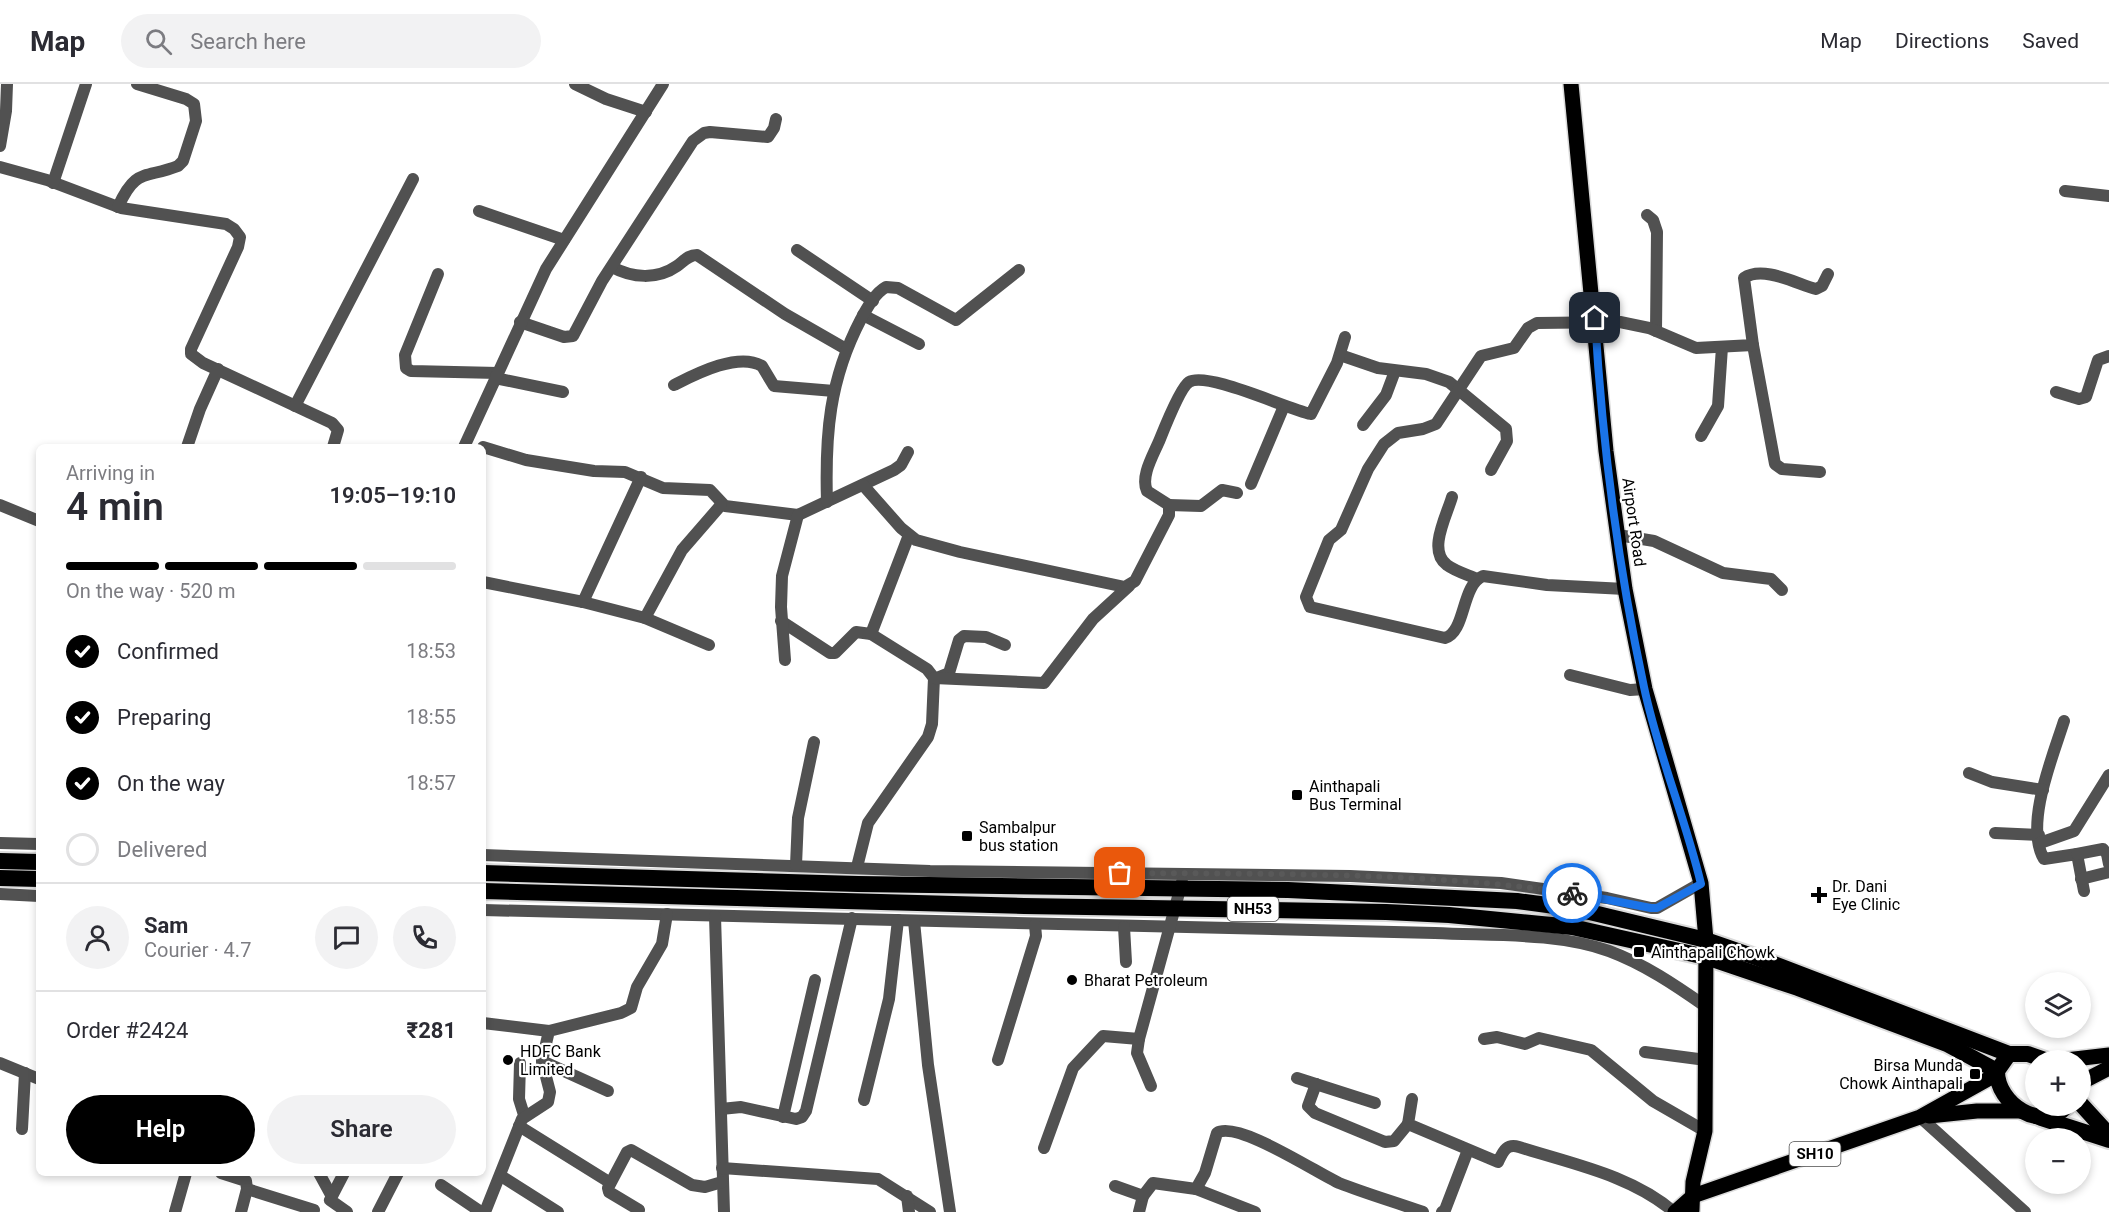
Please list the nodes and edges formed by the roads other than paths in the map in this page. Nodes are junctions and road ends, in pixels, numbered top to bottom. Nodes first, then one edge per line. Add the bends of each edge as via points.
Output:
1 (7, 84) edge
2 (86, 84) edge
3 (137, 84) edge
4 (575, 84) edge
5 (663, 84) edge
6 (1571, 84) edge
7 (646, 112) junction
8 (776, 120) dead end
9 (0, 146) edge
10 (0, 167) edge
11 (413, 179) dead end
12 (53, 183) junction
13 (2065, 191) dead end
14 (2109, 196) edge
15 (118, 207) junction
16 (479, 211) dead end
17 (1647, 215) dead end
18 (564, 240) junction
19 (796, 250) dead end
20 (612, 267) junction
21 (1019, 270) dead end
22 (438, 274) dead end
23 (1828, 274) dead end
24 (873, 301) junction
25 (863, 315) junction
26 (520, 322) junction
27 (1595, 323) junction
28 (1656, 331) junction
29 (1345, 337) dead end
30 (919, 344) dead end
31 (1748, 345) junction
32 (1722, 347) junction
33 (846, 349) junction
34 (1340, 355) junction
35 (2109, 356) edge
36 (218, 369) junction
37 (1395, 371) junction
38 (497, 376) junction
39 (674, 385) dead end
40 (1460, 389) junction
41 (834, 391) junction
42 (563, 392) dead end
43 (2056, 392) dead end
44 (295, 406) junction
45 (1284, 406) junction
46 (1363, 425) dead end
47 (1701, 436) dead end
48 (188, 444) edge
49 (334, 444) edge
50 (465, 444) edge
51 (486, 448) edge
52 (908, 452) dead end
53 (1491, 470) dead end
54 (1820, 472) dead end
55 (641, 477) junction
56 (1251, 484) dead end
57 (863, 485) junction
58 (1237, 493) dead end
59 (1452, 497) dead end
60 (827, 502) junction
61 (0, 505) edge
62 (721, 505) junction
63 (1169, 505) junction
64 (798, 515) junction
65 (36, 520) edge
66 (909, 535) junction
67 (1618, 535) junction
68 (1478, 579) junction
69 (486, 583) edge
70 (1129, 586) junction
71 (1625, 588) junction
72 (1782, 591) dead end
73 (583, 602) junction
74 (645, 618) junction
75 (781, 621) junction
76 (871, 634) junction
77 (709, 645) dead end
78 (1005, 645) dead end
79 (785, 660) dead end
80 (1570, 675) dead end
81 (934, 678) junction
82 (1645, 689) junction
83 (2064, 721) dead end
84 (814, 742) dead end
85 (1969, 773) dead end
86 (2109, 775) edge
87 (2043, 790) junction
88 (1995, 833) dead end
89 (2039, 839) junction
90 (0, 843) edge
91 (36, 844) edge
92 (486, 855) edge
93 (2077, 855) junction
94 (0, 861) edge
95 (36, 862) edge
96 (2109, 864) edge
97 (796, 866) junction
98 (857, 867) junction
99 (2109, 872) edge
100 (486, 873) edge
101 (0, 878) edge
102 (36, 879) edge
103 (1183, 881) junction
104 (1701, 884) junction
105 (486, 891) edge
106 (0, 894) edge
107 (36, 896) edge
108 (1174, 908) junction
109 (486, 910) edge
110 (666, 914) junction
111 (715, 916) junction
112 (852, 918) junction
113 (898, 920) junction
114 (914, 921) junction
115 (1035, 925) junction
116 (1124, 927) junction
117 (1171, 928) junction
118 (1706, 949) junction
119 (1126, 962) dead end
120 (815, 980) dead end
121 (1705, 1006) junction
122 (486, 1023) edge
123 (549, 1031) junction
124 (1139, 1039) junction
125 (1484, 1040) dead end
126 (1645, 1052) dead end
127 (2009, 1054) junction
128 (2025, 1054) edge
129 (2109, 1056) edge
130 (2091, 1058) edge
131 (998, 1060) dead end
132 (1706, 1060) junction
133 (542, 1061) junction
134 (0, 1063) edge
135 (520, 1063) dead end
136 (2109, 1068) edge
137 (1997, 1072) junction
138 (25, 1073) junction
139 (36, 1077) edge
140 (2091, 1077) edge
141 (1297, 1078) dead end
142 (1316, 1084) junction
143 (1151, 1086) dead end
144 (608, 1091) dead end
145 (1412, 1099) dead end
146 (864, 1100) dead end
147 (1376, 1103) dead end
148 (721, 1109) junction
149 (2021, 1111) junction
150 (783, 1116) junction
151 (2045, 1116) edge
152 (2091, 1116) edge
153 (1920, 1117) junction
154 (2039, 1117) junction
155 (521, 1121) junction
156 (1408, 1124) junction
157 (22, 1130) dead end
158 (1705, 1131) junction
159 (2109, 1138) edge
160 (1044, 1149) dead end
161 (1468, 1150) junction
162 (722, 1168) junction
163 (185, 1176) edge
164 (230, 1176) edge
165 (320, 1176) edge
166 (342, 1176) edge
167 (396, 1176) edge
168 (501, 1176) junction
169 (609, 1182) junction
170 (722, 1182) junction
171 (441, 1185) dead end
172 (1115, 1186) dead end
173 (247, 1189) junction
174 (1196, 1190) junction
175 (907, 1196) junction
176 (1143, 1196) junction
177 (331, 1198) junction
178 (1692, 1206) edge
179 (639, 1210) dead end
180 (313, 1211) edge
181 (175, 1212) edge
182 (240, 1212) edge
183 (346, 1212) edge
184 (378, 1212) edge
185 (483, 1212) edge
186 (558, 1212) edge
187 (724, 1212) edge
188 (909, 1212) edge
189 (930, 1212) edge
190 (950, 1212) edge
191 (1139, 1212) edge
192 (1255, 1212) edge
193 (1423, 1212) edge
194 (1442, 1212) edge
195 (1675, 1212) edge
196 (2025, 1212) edge

1 - 9 street
2 - 12 street
3 - 15 street via 194,104 196,121 183,161 171,169 138,177
4 - 7 street
5 - 7 street
6 - 27 main road, Airport Road
7 - 18 street
8 - 20 street via 768,137 710,132 698,136
10 - 12 street
11 - 44 street
12 - 15 street
13 - 14 street
15 - 36 street via 226,224 240,237 191,349 195,359
16 - 18 street
17 - 28 street via 1657,232
18 - 26 street
19 - 24 street
20 - 26 street via 573,336 564,337
20 - 33 street via 633,276 646,275 666,272 687,257 697,255
21 - 24 street via 956,320 898,288 886,287
22 - 38 street via 405,355 406,368
23 - 31 street via 1816,289 1780,276 1752,274 1744,278
24 - 25 street
25 - 30 street
25 - 33 street
26 - 38 street
27 - 28 street via 1634,324
27 - 40 street via 1537,323 1514,348 1481,356
27 - 67 main road, Airport Road
28 - 32 street via 1696,348
29 - 34 street
31 - 32 street
31 - 54 street via 1774,464 1782,469
32 - 47 street via 1718,406
33 - 41 street
34 - 37 street
34 - 45 street via 1311,414
35 - 43 street via 2098,360 2086,397 2079,399
36 - 44 street
36 - 48 street
37 - 40 street via 1426,374
37 - 46 street via 1386,395
38 - 42 street
38 - 50 street
39 - 41 street via 712,367 750,363 762,366 774,386
40 - 53 street via 1506,429 1507,441
40 - 68 street via 1436,424 1398,433 1384,444 1368,469 1341,531 1329,540 1306,603 1445,638 1453,633
41 - 60 street via 826,451
44 - 49 street via 336,425
45 - 56 street
45 - 63 street via 1223,384 1187,383 1145,477 1147,491
51 - 55 street via 526,460
52 - 57 street via 901,465
55 - 62 street via 663,488 710,490
55 - 73 street
57 - 60 street
57 - 66 street
58 - 63 street via 1222,490 1201,506
59 - 68 street via 1439,554 1448,566
60 - 64 street
61 - 65 street
62 - 64 street
62 - 74 street via 682,549
63 - 70 street via 1167,522
64 - 75 street via 782,576
66 - 70 street via 929,545
66 - 76 street
67 - 71 main road, Airport Road
67 - 72 street via 1654,541 1722,573 1771,579
68 - 71 street
69 - 73 street
70 - 81 street via 1093,620 1044,683
71 - 82 main road, Airport Road
73 - 74 street
74 - 77 street
75 - 76 street via 830,653 835,653 856,632
75 - 79 street
76 - 81 street via 927,669
78 - 81 street via 986,637 964,636 959,640 949,673
80 - 82 street via 1630,690
81 - 98 street via 928,737 868,823
82 - 104 main road, Airport Road
83 - 87 street
84 - 97 street via 798,818
85 - 87 street via 1992,782
86 - 89 street via 2074,831
87 - 89 street via 2038,810
88 - 89 street
89 - 93 street via 2044,859
90 - 91 street
92 - 97 street
93 - 96 street via 2103,849
93 - 99 street via 2083,885
94 - 95 highway
97 - 98 street
98 - 103 street
100 - 103 highway, NH53 via 858,884
101 - 102 highway
103 - 104 street via 1350,876 1501,883 1651,908
103 - 108 street
103 - 118 highway, NH53 via 1517,901 1577,909
104 - 118 main road, Airport Road
105 - 108 highway, NH53
106 - 107 street
108 - 117 street
108 - 118 highway, NH53 via 1386,912 1512,920
109 - 110 street
110 - 111 street
110 - 123 street via 662,944 637,987 631,1008
111 - 112 street
111 - 148 street
112 - 113 street
112 - 150 street via 806,1111 796,1119
113 - 114 street
113 - 146 street via 889,999
114 - 115 street
114 - 190 street via 928,1065
115 - 116 street
115 - 131 street via 1036,936
116 - 117 street
116 - 119 street
117 - 121 street via 1555,939 1609,951 1667,979
117 - 124 street
118 - 121 main road, Airport Road
118 - 127 highway, NH53 via 1758,958
118 - 137 highway, NH53 via 1947,1044
120 - 150 street
121 - 132 main road, Airport Road
122 - 123 street
123 - 133 street
124 - 143 street via 1137,1053
124 - 160 street via 1103,1036 1073,1068
125 - 158 street via 1497,1037 1525,1044 1539,1038 1591,1050 1653,1101
126 - 132 street
127 - 128 highway, NH53
127 - 137 highway
129 - 130 main road
132 - 158 main road, Airport Road
133 - 144 street
133 - 155 street via 550,1092 548,1102
134 - 138 street
135 - 155 street
136 - 140 main road
137 - 149 highway via 2000,1088
137 - 153 main road, SH10
138 - 139 street
138 - 157 street
141 - 142 street
142 - 147 street
142 - 156 street via 1308,1106 1315,1113 1385,1142 1394,1142
145 - 156 street
148 - 150 street via 741,1107
148 - 162 street
149 - 153 main road, SH10
149 - 154 highway
151 - 154 highway
152 - 159 highway
153 - 178 main road, SH10 via 1709,1191
153 - 196 street
154 - 159 highway
155 - 168 street
155 - 169 street
156 - 161 street
158 - 178 main road, Airport Road
161 - 194 street
161 - 195 street via 1498,1162 1505,1149 1519,1146 1632,1184
162 - 170 street
162 - 175 street via 878,1179
163 - 181 street
164 - 173 street via 246,1181
165 - 177 street
166 - 177 street
167 - 184 street
168 - 185 street
168 - 186 street
169 - 170 street via 631,1150 692,1185 705,1187
169 - 179 street via 609,1192
170 - 187 street
171 - 185 street
172 - 176 street
173 - 180 street
173 - 182 street
174 - 176 street via 1153,1183
174 - 192 street
174 - 193 street via 1217,1133 1229,1130 1289,1153 1338,1182
175 - 188 street
175 - 189 street
176 - 191 street
177 - 180 street
177 - 183 street
178 - 195 main road, SH10

